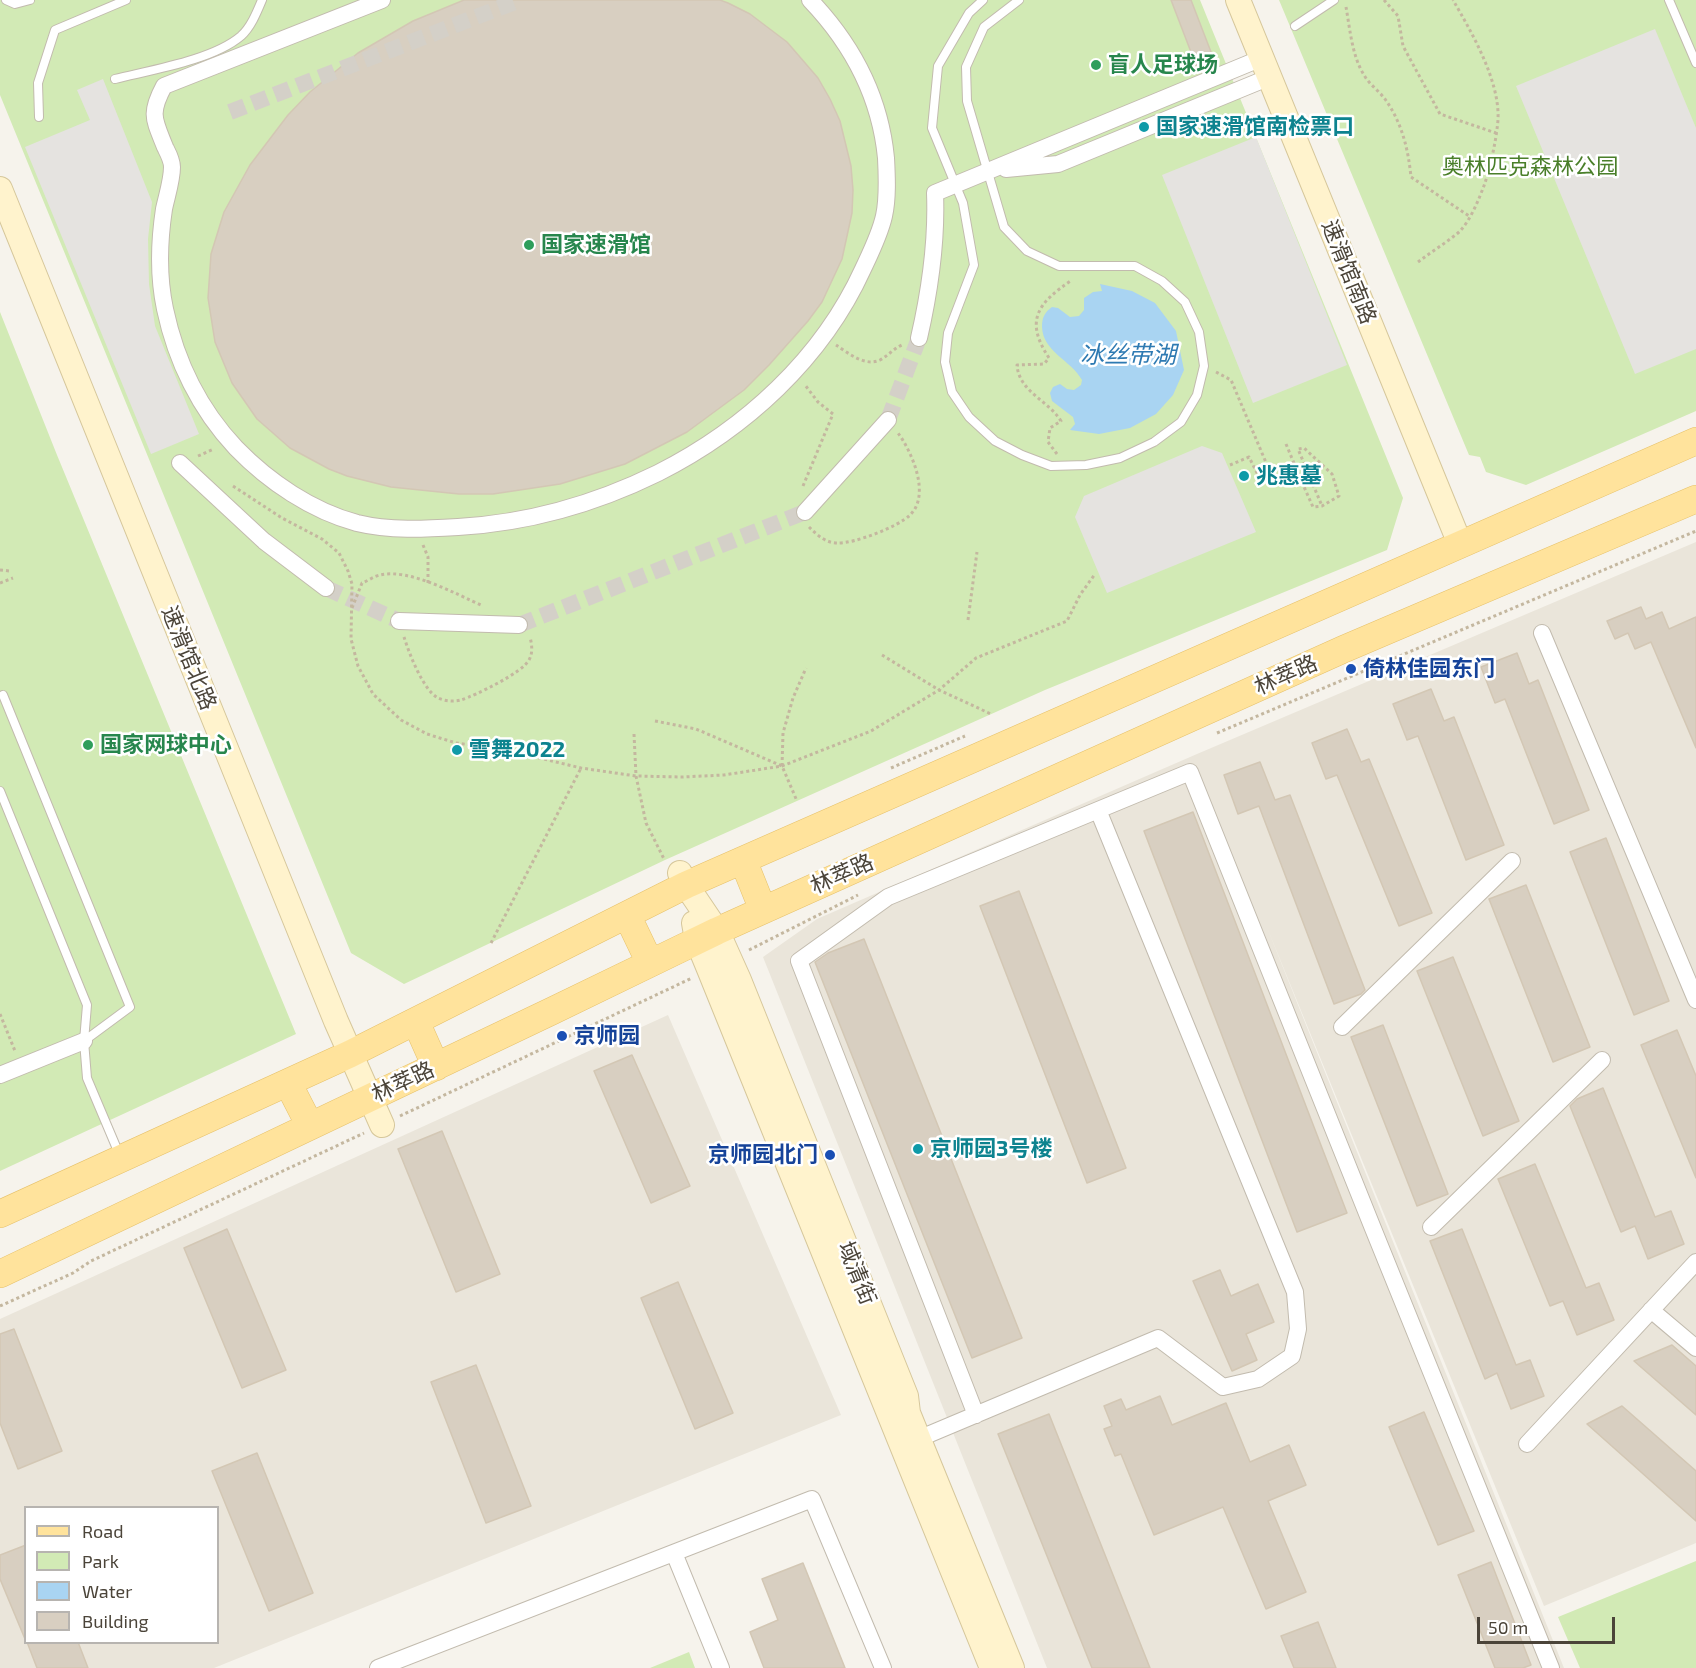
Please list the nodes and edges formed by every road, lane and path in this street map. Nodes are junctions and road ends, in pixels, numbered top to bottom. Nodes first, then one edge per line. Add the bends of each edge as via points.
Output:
1 (6, 0) edge
2 (30, 0) edge
3 (126, 0) edge
4 (262, 0) edge
5 (382, 0) edge
6 (810, 0) edge
7 (973, 0) edge
8 (983, 0) edge
9 (1019, 0) edge
10 (1239, 0) edge
11 (1334, 0) edge
12 (1344, 0) edge
13 (1384, 0) edge
14 (1453, 0) edge
15 (1669, 0) edge
16 (969, 13) junction
17 (1295, 26) dead end
18 (1696, 63) edge
19 (1266, 68) junction
20 (114, 80) dead end
21 (39, 117) dead end
22 (1496, 133) junction
23 (987, 171) junction
24 (955, 184) junction
25 (0, 189) edge
26 (1469, 216) junction
27 (1418, 262) dead end
28 (1100, 265) junction
29 (824, 336) junction
30 (914, 340) joint
31 (1204, 366) junction
32 (795, 371) junction
33 (888, 420) joint
34 (228, 439) junction
35 (1696, 441) edge
36 (1286, 444) dead end
37 (180, 463) joint
38 (1065, 465) junction
39 (1230, 465) dead end
40 (1273, 478) junction
41 (1301, 480) junction
42 (224, 481) dead end
43 (802, 492) dead end
44 (1696, 499) edge
45 (1322, 506) junction
46 (807, 519) joint
47 (417, 530) junction
48 (1460, 544) junction
49 (977, 552) dead end
50 (0, 570) edge
51 (10, 571) dead end
52 (1095, 574) dead end
53 (13, 578) dead end
54 (0, 583) edge
55 (428, 583) junction
56 (326, 588) tunnel mouth
57 (486, 607) dead end
58 (351, 610) junction
59 (968, 620) dead end
60 (399, 621) joint
61 (519, 625) joint
62 (1542, 633) dead end
63 (882, 655) dead end
64 (806, 668) dead end
65 (939, 690) junction
66 (3, 695) dead end
67 (991, 714) dead end
68 (655, 721) dead end
69 (634, 734) dead end
70 (782, 766) junction
71 (582, 768) junction
72 (636, 776) junction
73 (0, 791) edge
74 (797, 801) dead end
75 (1098, 810) junction
76 (743, 860) junction
77 (1512, 861) dead end
78 (677, 873) junction
79 (763, 910) junction
80 (627, 915) junction
81 (707, 935) junction
82 (490, 943) dead end
83 (650, 963) junction
84 (1696, 1000) edge
85 (0, 1014) edge
86 (416, 1022) junction
87 (1342, 1027) dead end
88 (84, 1041) junction
89 (12, 1042) dead end
90 (350, 1054) junction
91 (1602, 1060) dead end
92 (436, 1067) junction
93 (0, 1075) edge
94 (288, 1083) junction
95 (369, 1098) junction
96 (382, 1125) dead end
97 (310, 1126) junction
98 (122, 1159) junction
99 (0, 1214) edge
100 (1431, 1227) dead end
101 (1696, 1262) edge
102 (0, 1274) edge
103 (1651, 1310) junction
104 (1696, 1348) edge
105 (976, 1415) junction
106 (918, 1439) junction
107 (1527, 1444) dead end
108 (674, 1553) junction
109 (378, 1668) edge
110 (721, 1668) edge
111 (883, 1668) edge
112 (992, 1668) edge
113 (1012, 1668) edge
114 (1551, 1668) edge

1 - 2 lane via 15,4
3 - 21 lane via 55,30 38,83
4 - 20 lane via 242,35 219,50
5 - 34 street via 164,87 154,105 156,124 173,164 160,250 168,323 185,372
6 - 29 street via 842,38 867,81 882,128 887,172 884,216 873,248
7 - 16 lane
8 - 16 lane
9 - 23 lane via 984,27 966,67 967,101
10 - 19 street, 速滑馆南路
11 - 17 lane
12 - 26 path via 1364,74 1399,120 1410,177
13 - 22 path via 1398,16 1403,46 1440,114
14 - 22 path via 1494,90
15 - 18 lane
16 - 24 lane via 938,66 932,128
19 - 23 street via 1058,164
19 - 48 street, 速滑馆南路
22 - 26 path via 1492,160
23 - 24 street
23 - 28 lane via 1004,227 1027,251 1059,266
24 - 30 street via 935,193 933,259
24 - 38 lane via 963,203 974,265 948,333 945,362 952,392 969,417 995,441 1052,466
25 - 90 street, 速滑馆北路
26 - 27 path via 1460,230
28 - 31 lane via 1135,266 1162,281 1185,302 1199,332
28 - 38 path via 1056,291 1039,309 1035,330 1048,358 1044,364 1017,365 1018,377 1061,421 1050,428 1048,442
29 - 30 path via 869,363
29 - 32 street
31 - 38 lane via 1197,395 1181,422 1154,442 1120,458
31 - 40 path via 1231,380
32 - 43 path via 818,402 833,414
32 - 47 street via 723,434 659,473 625,488 562,510 515,520
33 - 46 street
33 - 46 path via 907,445 917,472 919,494 910,515 875,533 838,544 822,538
34 - 37 path via 210,452
34 - 47 street via 266,475 310,504 360,524
35 - 48 main road
36 - 41 path
37 - 56 street via 264,541
39 - 40 path via 1249,457 1261,481
40 - 41 path via 1288,475
41 - 45 path via 1313,507
42 - 58 path via 339,553 352,584
44 - 79 main road, 林萃路 via 1344,649
45 - 45 path via 1339,496 1332,474 1304,447 1298,449
47 - 55 path via 428,557
48 - 76 main road
49 - 59 path
50 - 51 path
52 - 65 path via 1067,621 976,658
53 - 54 path
55 - 57 path
55 - 58 path via 402,574 380,575 362,583
58 - 71 path via 351,639 358,666 373,694 401,720 456,743 502,749
60 - 61 street
60 - 61 path via 426,686 436,697 452,701 499,682 524,666 532,645 528,633
62 - 84 street
63 - 65 path
64 - 70 path via 783,733
65 - 67 path
65 - 70 path via 871,731
66 - 88 lane via 130,1007
68 - 70 path via 696,729
69 - 72 path
70 - 72 path via 724,775
70 - 74 path
71 - 72 path
71 - 82 path
72 - 78 path via 646,823
73 - 88 lane via 87,1005
75 - 105 street via 888,897 798,962
75 - 105 street via 1295,1292 1298,1329 1292,1356 1258,1379 1223,1387 1158,1338
75 - 114 street via 1190,772
76 - 78 main road
76 - 79 main road
77 - 87 street
78 - 80 main road
78 - 81 street, 域清街
79 - 81 main road, 林萃路
80 - 83 main road
80 - 86 main road
81 - 83 main road, 林萃路
81 - 106 street, 域清街 via 739,980 902,1385
81 - 112 street, 域清街
83 - 92 main road, 林萃路
85 - 89 path
86 - 90 main road
86 - 92 main road
88 - 93 street
88 - 98 lane via 87,1078
90 - 94 main road
90 - 95 street, 速滑馆北路
91 - 100 street
92 - 95 main road, 林萃路
94 - 97 main road
94 - 98 main road
95 - 96 street, 速滑馆北路
95 - 97 main road, 林萃路
97 - 102 main road, 林萃路
98 - 99 main road
101 - 103 street
103 - 104 street
103 - 107 street
105 - 106 street
106 - 113 street, 域清街
108 - 109 street
108 - 110 street
108 - 111 street via 812,1499

